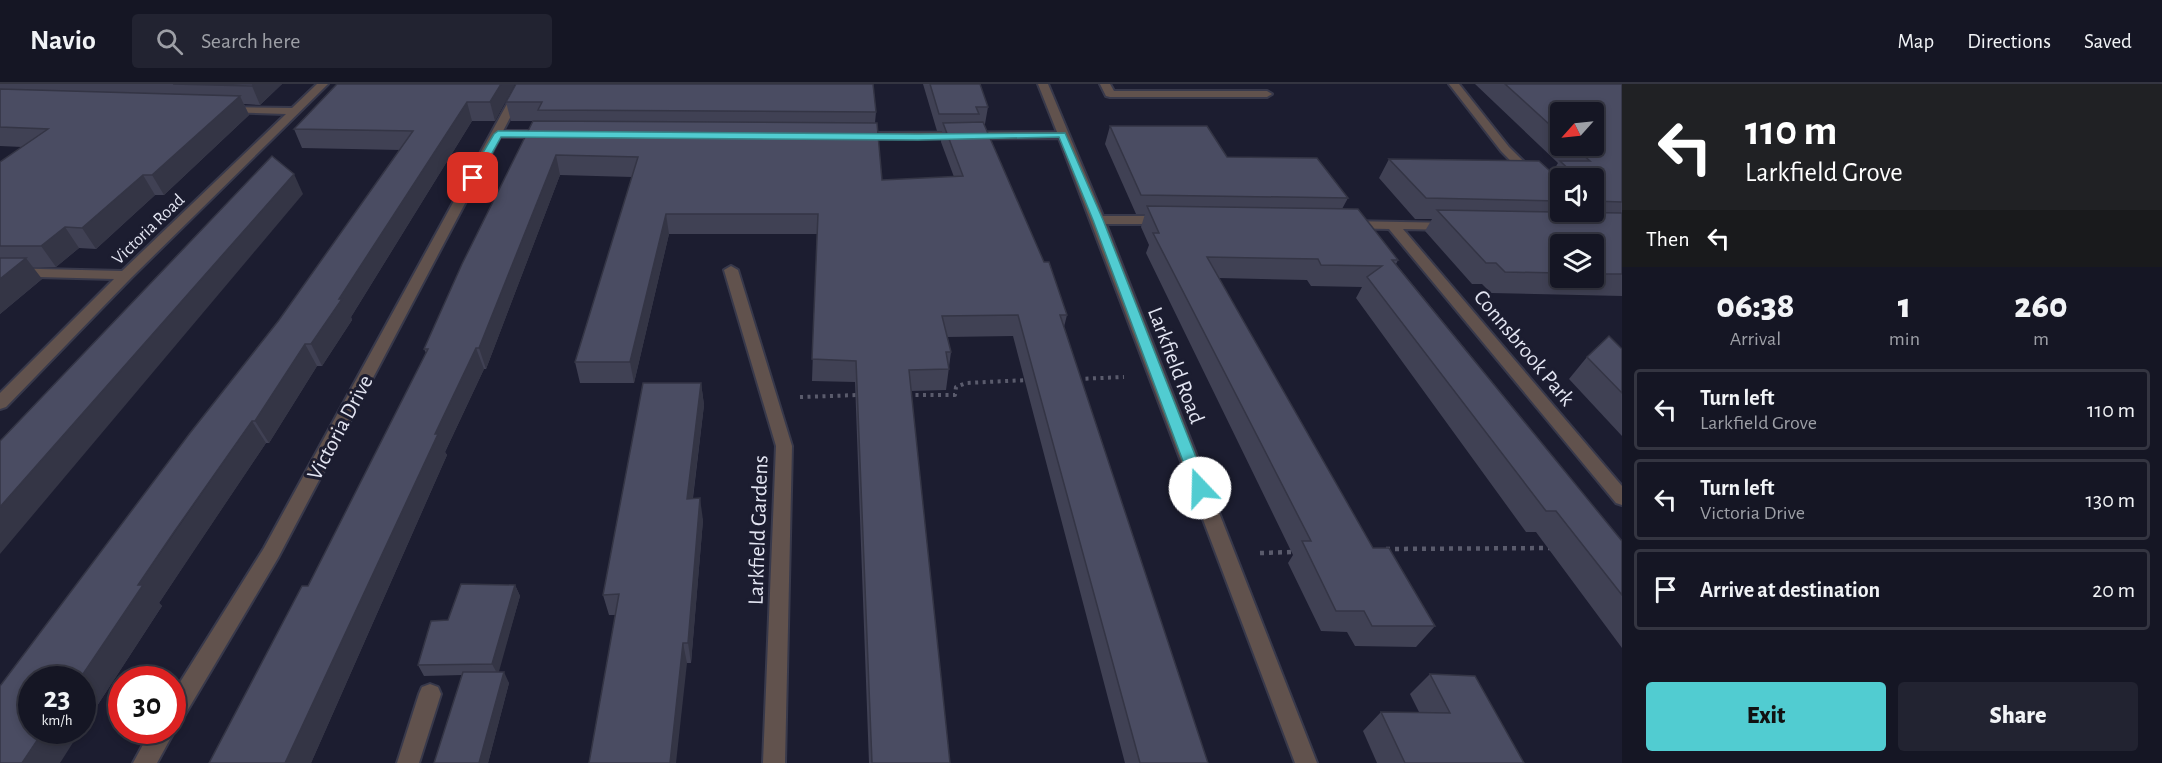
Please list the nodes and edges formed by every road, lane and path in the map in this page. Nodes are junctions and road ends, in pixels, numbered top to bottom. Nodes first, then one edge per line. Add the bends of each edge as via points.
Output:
1 (323, 84) edge
2 (523, 84) edge
3 (1042, 84) edge
4 (1105, 84) edge
5 (1454, 84) edge
6 (1267, 94) dead end
7 (214, 109) edge
8 (297, 111) junction
9 (498, 134) junction
10 (556, 134) edge
11 (1062, 135) junction
12 (847, 136) edge
13 (1550, 194) edge
14 (1098, 220) junction
15 (1179, 220) edge
16 (1334, 224) edge
17 (1393, 226) junction
18 (1465, 226) edge
19 (731, 270) dead end
20 (0, 272) edge
21 (126, 275) junction
22 (1158, 376) junction
23 (1066, 379) edge
24 (1032, 380) edge
25 (861, 395) edge
26 (907, 395) edge
27 (769, 398) junction
28 (0, 403) edge
29 (1622, 498) edge
30 (1564, 547) dead end
31 (1378, 549) edge
32 (1303, 552) edge
33 (1226, 554) junction
34 (186, 693) edge
35 (430, 694) dead end
36 (156, 744) edge
37 (144, 763) edge
38 (408, 763) edge
39 (774, 763) edge
40 (1306, 763) edge

1 - 8 street, Victoria Road
2 - 9 street, Victoria Drive
3 - 11 street, Larkfield Road
4 - 6 street via 1110,94
5 - 13 street via 1505,149
7 - 8 street
8 - 21 street, Victoria Road
9 - 10 street
9 - 34 street, Victoria Drive via 271,553
11 - 12 street
11 - 14 street, Larkfield Road
14 - 15 street
14 - 22 street, Larkfield Road
16 - 17 street
17 - 18 street
17 - 29 street, Connsbrook Park
19 - 27 street, Larkfield Gardens
20 - 21 street
21 - 28 street, Victoria Road
22 - 23 path
22 - 33 street, Larkfield Road
24 - 26 path via 966,383 956,387 955,394
25 - 27 path
27 - 39 street, Larkfield Gardens via 784,446
30 - 31 path
32 - 33 path
33 - 40 street, Larkfield Road
35 - 38 street
36 - 37 street

